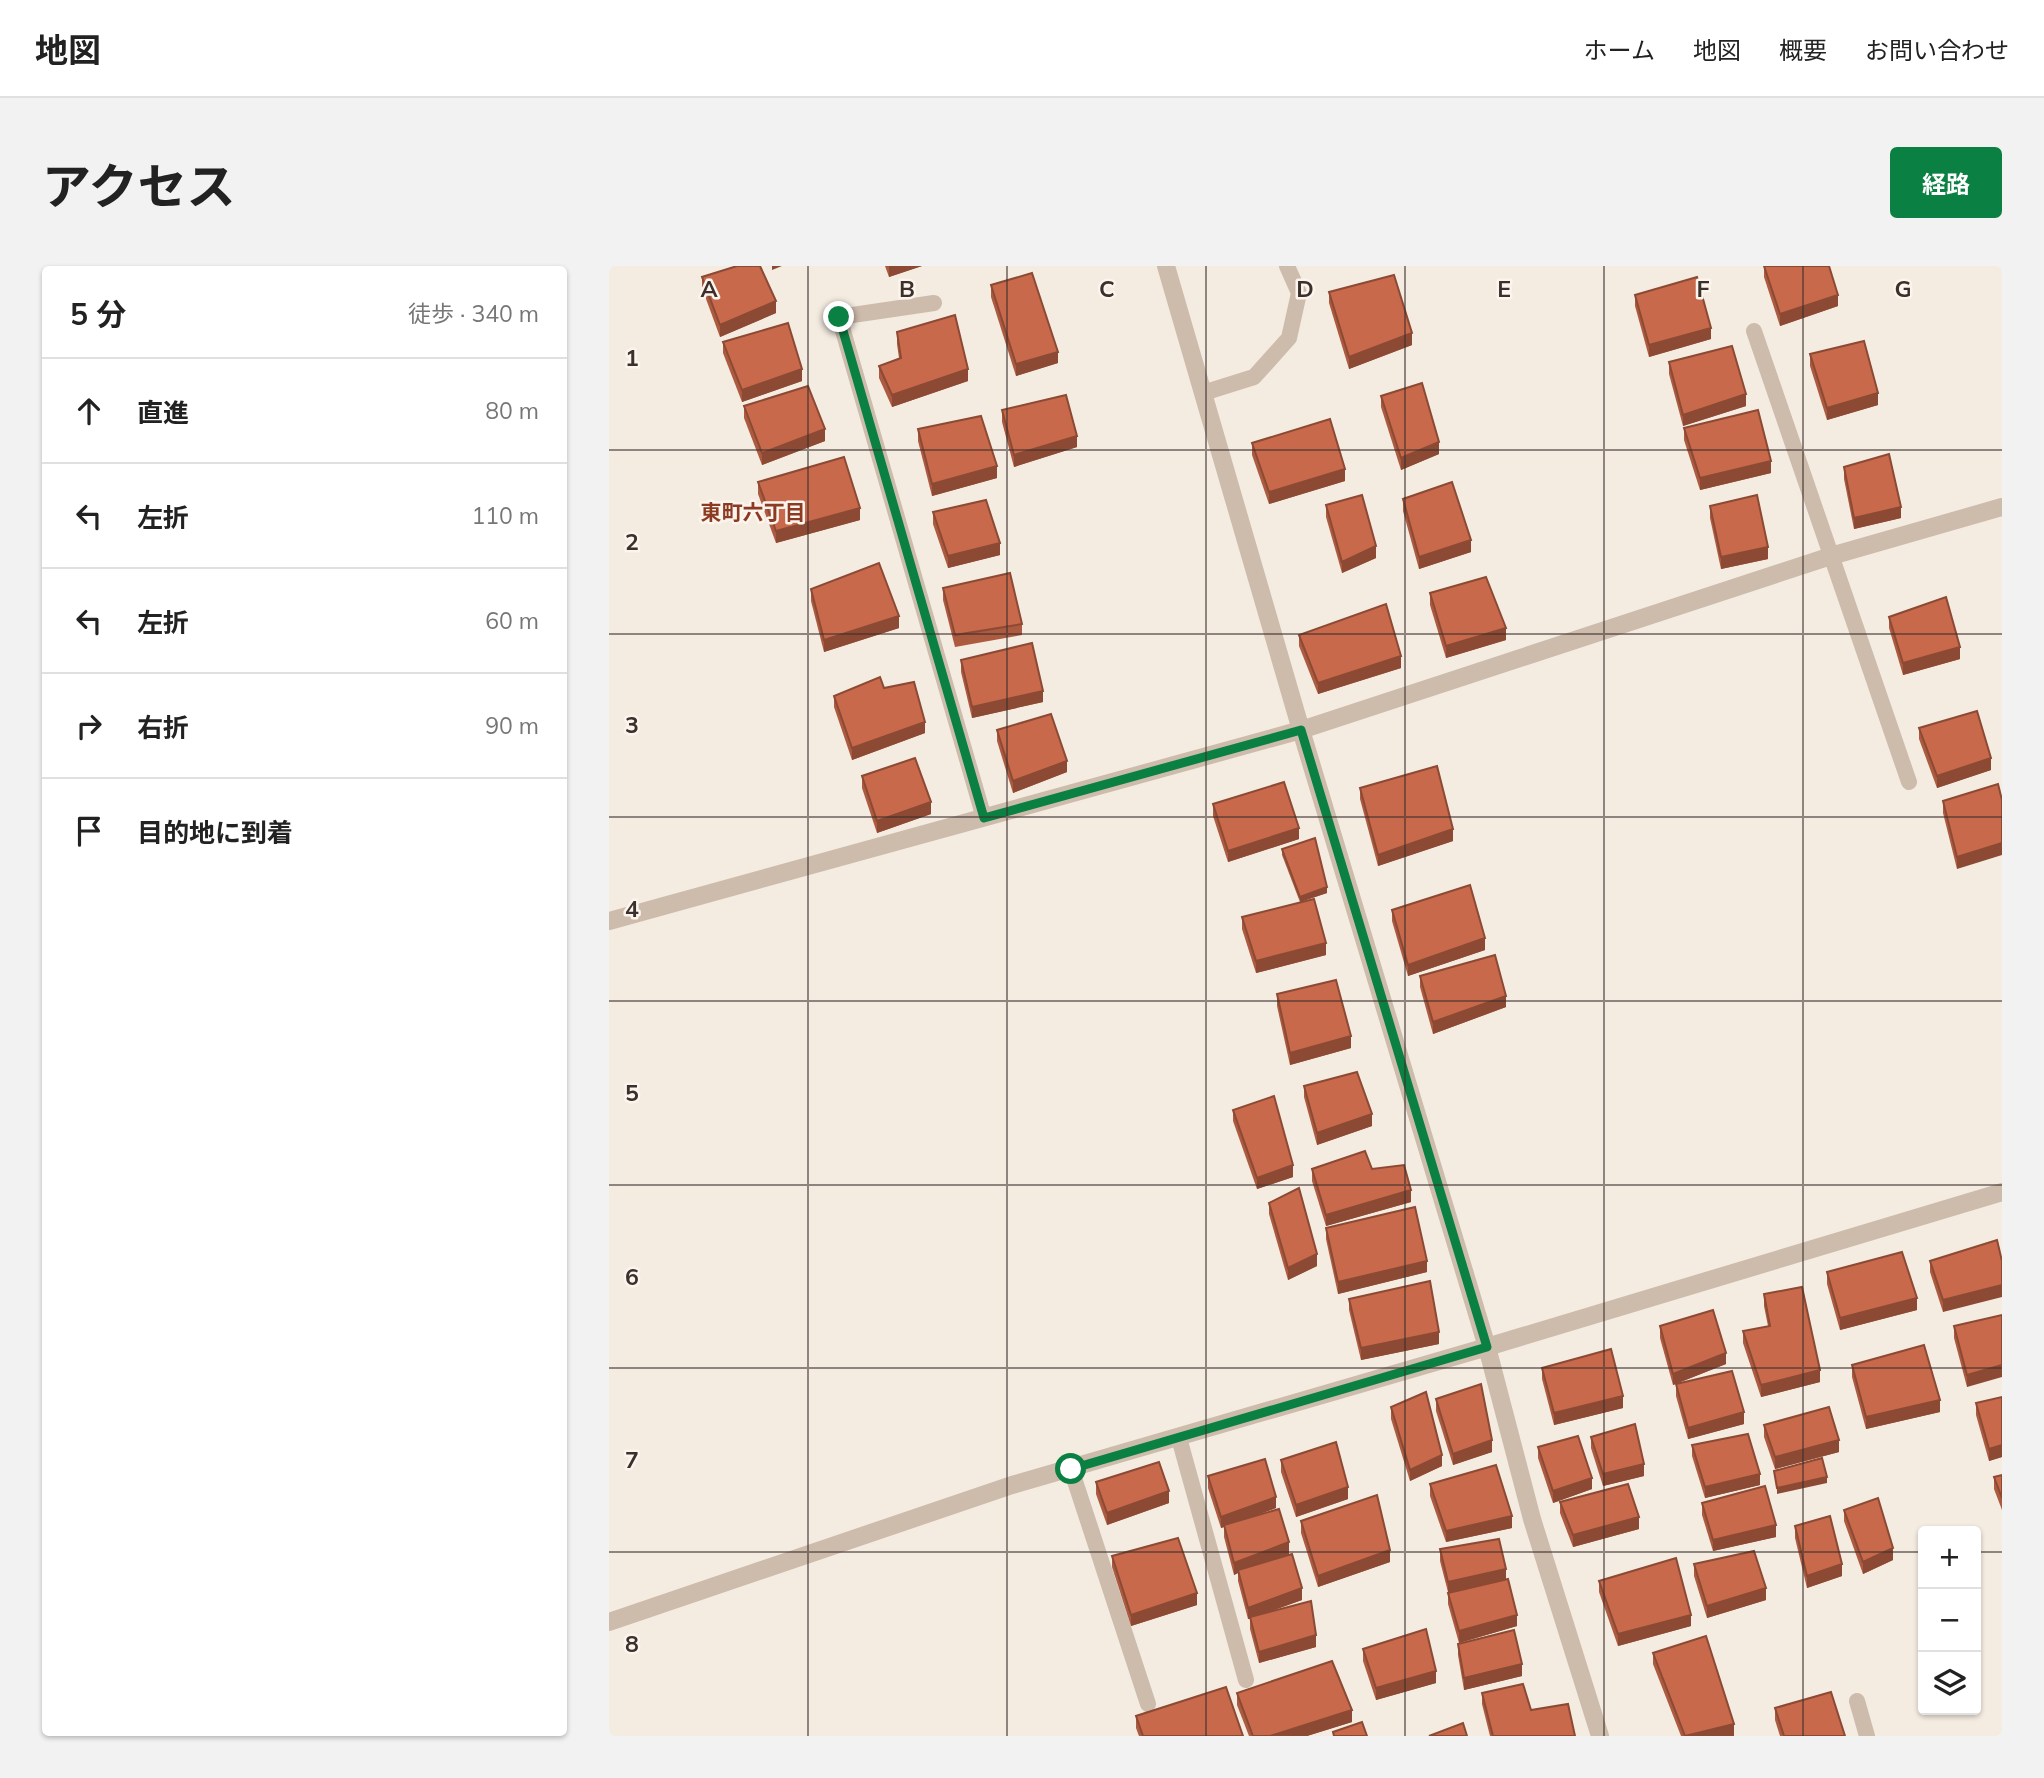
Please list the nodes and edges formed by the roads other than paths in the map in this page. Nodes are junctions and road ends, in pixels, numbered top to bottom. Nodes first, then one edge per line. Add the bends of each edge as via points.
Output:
1 (1166, 266) edge
2 (1287, 266) edge
3 (934, 303) dead end
4 (1754, 331) dead end
5 (1203, 393) junction
6 (2002, 507) edge
7 (1831, 556) junction
8 (1301, 730) junction
9 (1909, 782) dead end
10 (984, 818) junction
11 (609, 921) edge
12 (2002, 1192) edge
13 (1487, 1347) junction
14 (1179, 1437) junction
15 (1071, 1469) junction
16 (609, 1622) edge
17 (1246, 1680) dead end
18 (1857, 1701) dead end
19 (1148, 1704) dead end
20 (1600, 1736) edge
21 (1867, 1736) edge

1 - 5 street
2 - 5 lane via 1300,293 1289,338 1254,377
3 - 10 lane via 839,317
4 - 7 lane
5 - 8 street
6 - 7 street
7 - 8 street
7 - 9 lane
8 - 10 street
8 - 13 street
10 - 11 street
12 - 13 street
13 - 14 street
13 - 20 street via 1532,1519
14 - 15 street
14 - 17 lane
15 - 16 street
15 - 19 lane
18 - 21 lane

